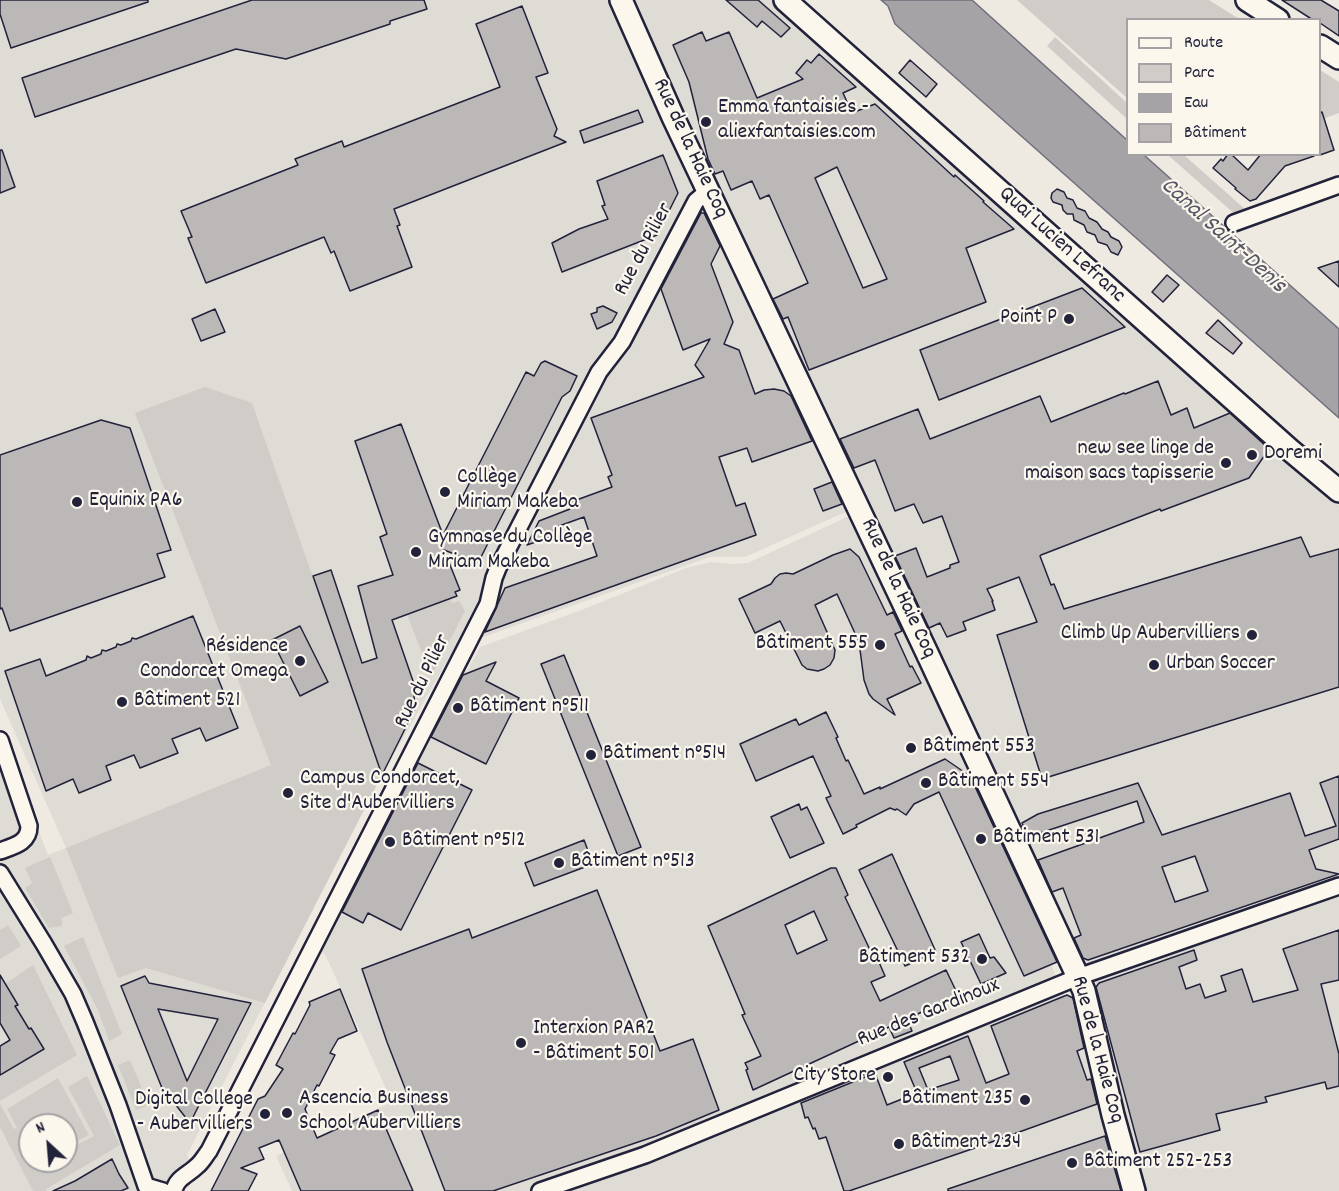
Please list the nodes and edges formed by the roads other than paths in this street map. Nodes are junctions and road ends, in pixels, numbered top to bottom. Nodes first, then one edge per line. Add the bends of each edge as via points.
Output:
1 (621, 0) edge
2 (785, 0) edge
3 (1246, 0) edge
4 (1275, 18) edge
5 (1321, 47) edge
6 (1339, 58) edge
7 (1339, 185) edge
8 (709, 190) junction
9 (1234, 223) dead end
10 (1339, 491) edge
11 (0, 740) edge
12 (0, 851) edge
13 (0, 873) edge
14 (1339, 886) edge
15 (1078, 976) junction
16 (163, 1191) edge
17 (174, 1191) edge
18 (540, 1191) edge
19 (1134, 1191) edge

1 - 8 main road, Rue de la Haie Coq
2 - 10 main road, Quai Lucien Lefranc
3 - 4 main road
5 - 6 main road
7 - 9 street
8 - 15 main road, Rue de la Haie Coq
8 - 17 street, Rue du Pilier via 696,201 622,342 583,403 498,568 488,604 417,746 209,1150 178,1181
11 - 12 street via 29,830 24,840
13 - 16 street via 73,994 146,1186
14 - 15 street, Rue des Gardinoux
15 - 18 street, Rue des Gardinoux via 645,1155
15 - 19 main road, Rue de la Haie Coq

